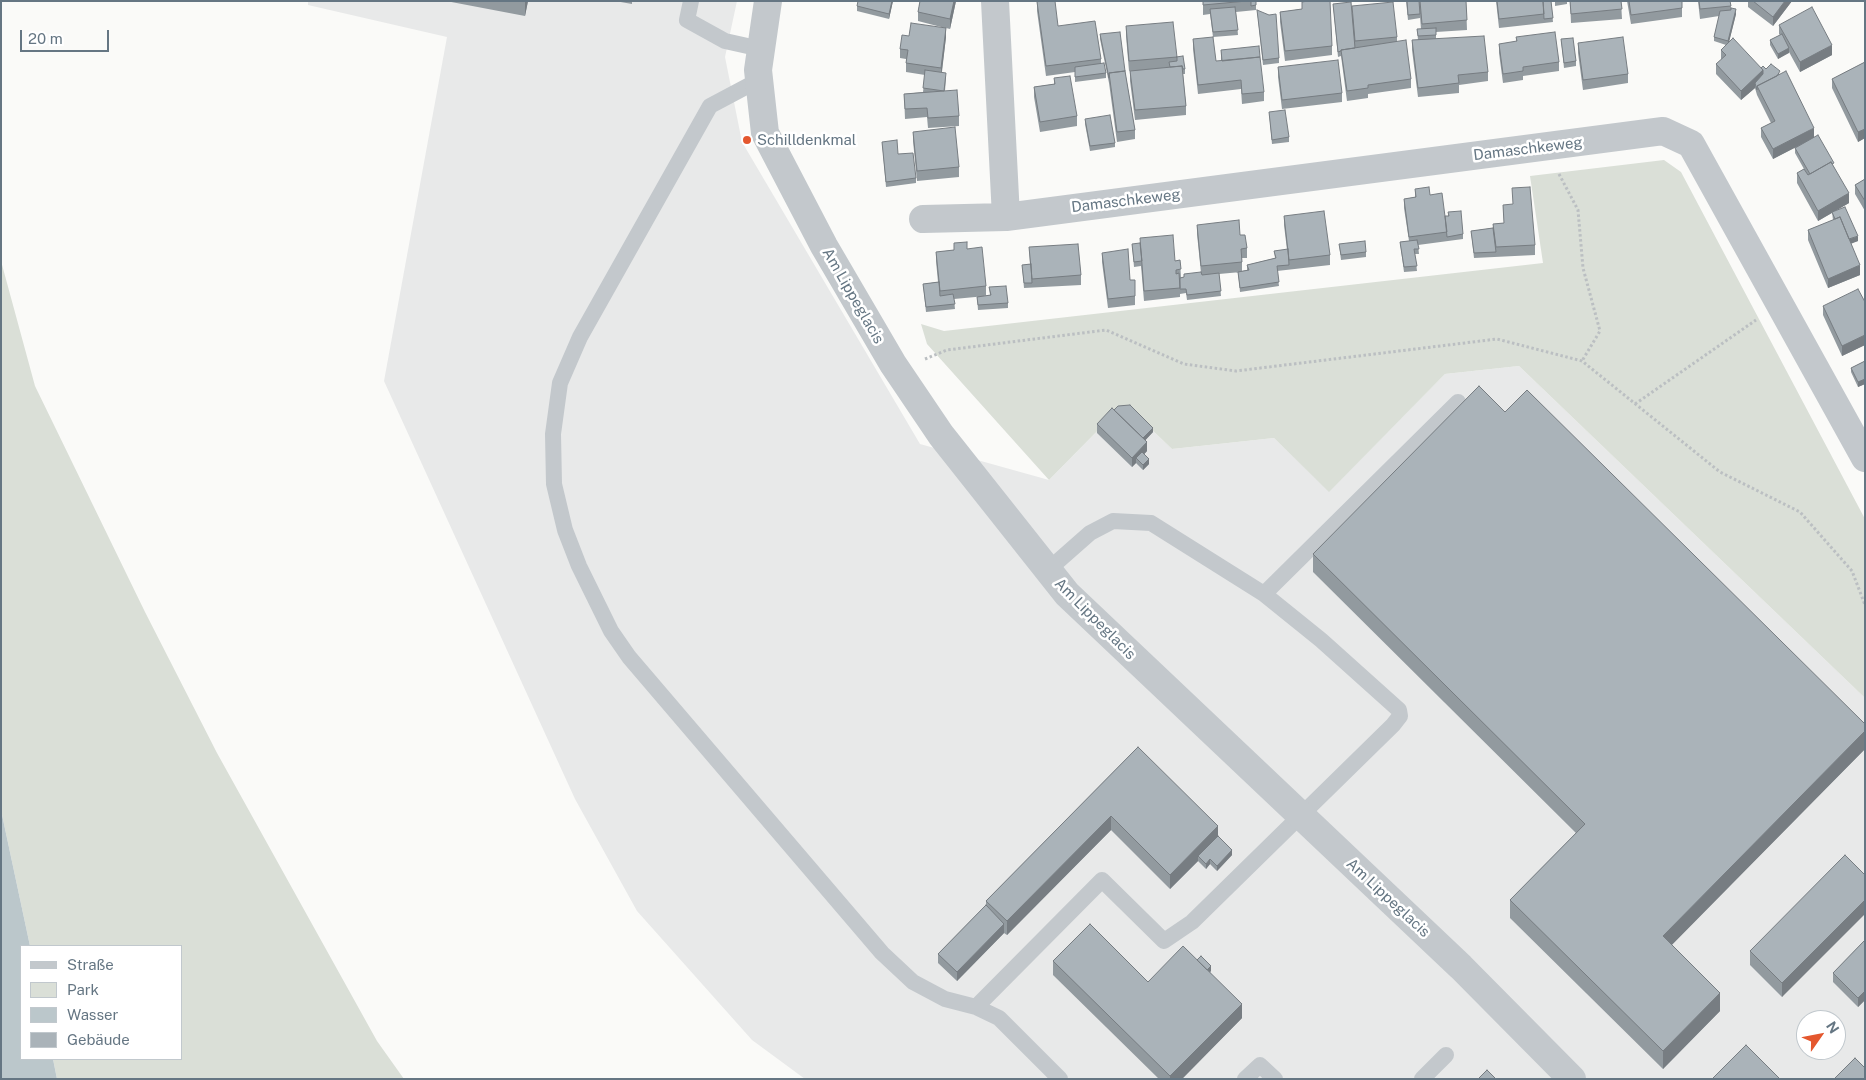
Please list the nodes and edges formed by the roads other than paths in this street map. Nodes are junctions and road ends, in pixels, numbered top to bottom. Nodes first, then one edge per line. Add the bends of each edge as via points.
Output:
1 (691, 1) edge
2 (768, 1) edge
3 (995, 1) edge
4 (761, 49) junction
5 (759, 80) junction
6 (1006, 217) junction
7 (923, 219) dead end
8 (1458, 402) dead end
9 (1865, 458) edge
10 (1048, 570) junction
11 (1264, 594) junction
12 (1300, 815) junction
13 (976, 1007) junction
14 (1446, 1055) dead end
15 (1060, 1079) edge
16 (1245, 1079) edge
17 (1275, 1079) edge
18 (1422, 1079) edge
19 (1572, 1079) edge

1 - 4 lane via 687,20 726,41
2 - 4 street, Am Lippeglacis
3 - 6 street
4 - 5 street, Am Lippeglacis
5 - 10 street, Am Lippeglacis via 766,133 824,246 893,364 941,436
5 - 13 lane via 710,106 580,337 560,383 553,434 554,484 565,530 579,566 611,631 629,657 882,953 913,982 946,999
6 - 7 street, Damaschkeweg
6 - 9 street, Damaschkeweg via 1663,131 1691,144
8 - 11 lane
10 - 11 lane via 1090,533 1113,520 1151,523
10 - 12 street, Am Lippeglacis via 1067,594
11 - 12 lane via 1322,640 1399,710 1400,716
12 - 13 lane via 1192,922 1164,940 1102,880
12 - 19 street, Am Lippeglacis via 1461,967
13 - 15 lane via 999,1018
14 - 18 lane
16 - 17 lane via 1260,1065

